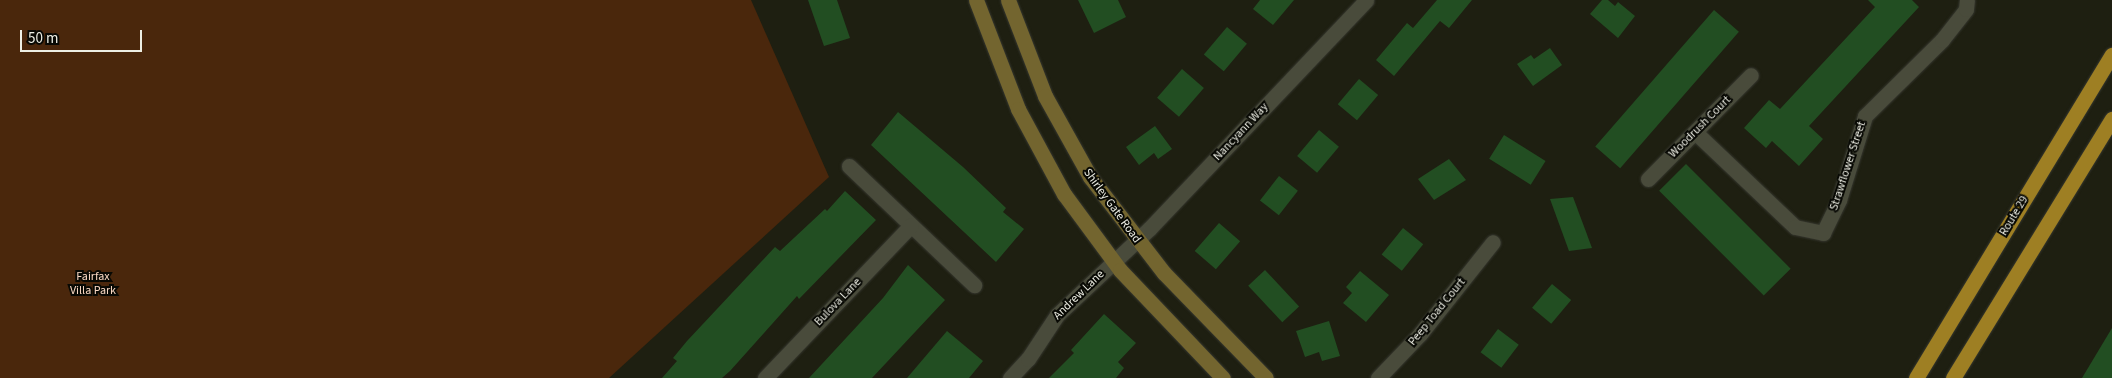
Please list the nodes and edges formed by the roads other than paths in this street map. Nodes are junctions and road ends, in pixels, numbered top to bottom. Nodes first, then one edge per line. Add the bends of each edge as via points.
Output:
1 (976, 0) edge
2 (1008, 0) edge
3 (1366, 0) edge
4 (1967, 0) edge
5 (2112, 55) edge
6 (1751, 75) dead end
7 (2112, 119) edge
8 (1695, 132) junction
9 (849, 166) dead end
10 (1648, 179) dead end
11 (912, 225) junction
12 (1137, 241) junction
13 (1493, 242) dead end
14 (1114, 262) junction
15 (974, 285) dead end
16 (765, 378) edge
17 (1010, 378) edge
18 (1223, 378) edge
19 (1266, 378) edge
20 (1378, 378) edge
21 (1916, 378) edge
22 (1953, 378) edge

1 - 14 main road via 1001,70 1039,152 1064,194
2 - 12 main road, Shirley Gate Road via 1029,59 1066,138
3 - 12 street, Nancyann Way
4 - 8 street, Strawflower Street via 1966,9 1942,40 1865,116 1839,200 1823,233 1795,228
5 - 21 main road, Route 29
6 - 8 street, Woodrush Court
7 - 22 main road
8 - 10 street, Woodrush Court
9 - 11 street
11 - 15 street
11 - 16 street, Bulova Lane
12 - 14 street, Nancyann Way
12 - 19 main road, Shirley Gate Road
13 - 20 street, Peep Toad Court via 1420,334
14 - 17 street, Andrew Lane via 1057,315 1028,359
14 - 18 main road

